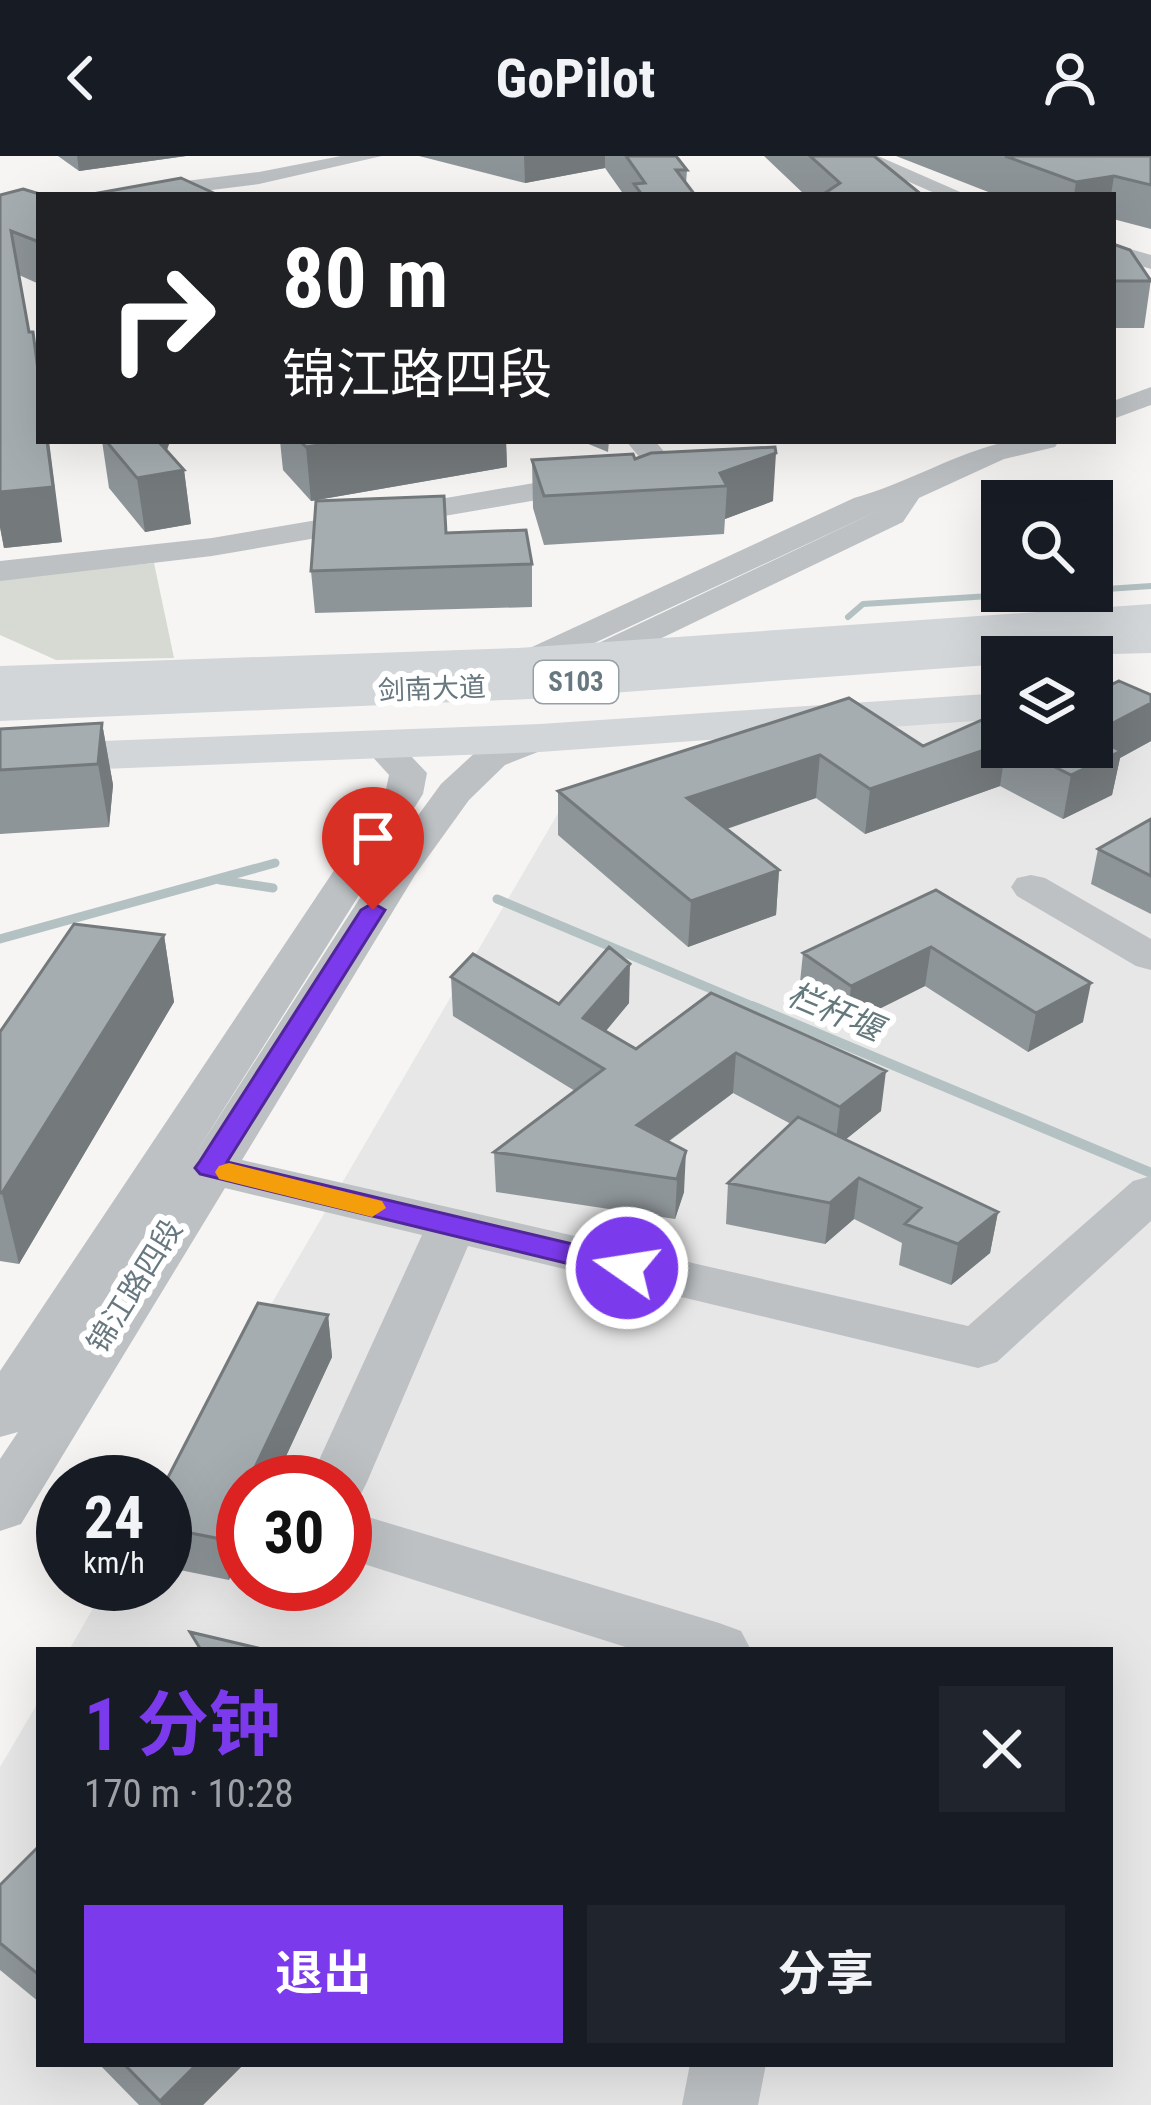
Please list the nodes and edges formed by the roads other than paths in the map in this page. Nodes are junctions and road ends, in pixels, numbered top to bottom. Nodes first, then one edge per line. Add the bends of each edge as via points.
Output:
1 (372, 156) edge
2 (860, 156) edge
3 (179, 192) edge
4 (950, 192) edge
5 (1116, 251) edge
6 (1151, 262) edge
7 (1151, 394) edge
8 (1116, 410) edge
9 (643, 444) edge
10 (1032, 444) edge
11 (909, 492) junction
12 (0, 571) edge
13 (1151, 616) edge
14 (1151, 639) edge
15 (600, 655) junction
16 (531, 660) junction
17 (1151, 664) edge
18 (0, 665) edge
19 (1113, 667) edge
20 (981, 675) edge
21 (21, 679) edge
22 (0, 706) edge
23 (981, 707) edge
24 (0, 728) edge
25 (540, 738) junction
26 (379, 744) junction
27 (0, 759) edge
28 (1031, 887) dead end
29 (1151, 957) edge
30 (209, 1168) junction
31 (1150, 1195) edge
32 (452, 1227) junction
33 (41, 1358) edge
34 (0, 1416) edge
35 (350, 1455) edge
36 (0, 1508) edge
37 (372, 1542) edge
38 (709, 1647) edge
39 (727, 2067) edge
40 (719, 2105) edge

1 - 3 street
2 - 4 street
5 - 6 street
7 - 8 street
9 - 12 street via 665,469 212,548
10 - 11 street
11 - 15 street via 892,516
11 - 16 street via 865,504
13 - 15 main road
14 - 22 highway, 剑南大道 / S103 via 530,686
15 - 16 main road
16 - 21 main road
17 - 19 highway
18 - 21 street
20 - 24 highway, 剑南大道 / S103
23 - 25 main road
25 - 26 main road
25 - 30 street, 锦江路四段 via 492,758 455,792
26 - 27 main road
26 - 33 street, 锦江路四段 via 408,773 404,794
28 - 29 street
30 - 32 street
30 - 33 street, 锦江路四段
31 - 32 street via 978,1348
32 - 35 street
33 - 34 street, 锦江路四段
33 - 36 street, 锦江路四段
37 - 38 street
39 - 40 street

